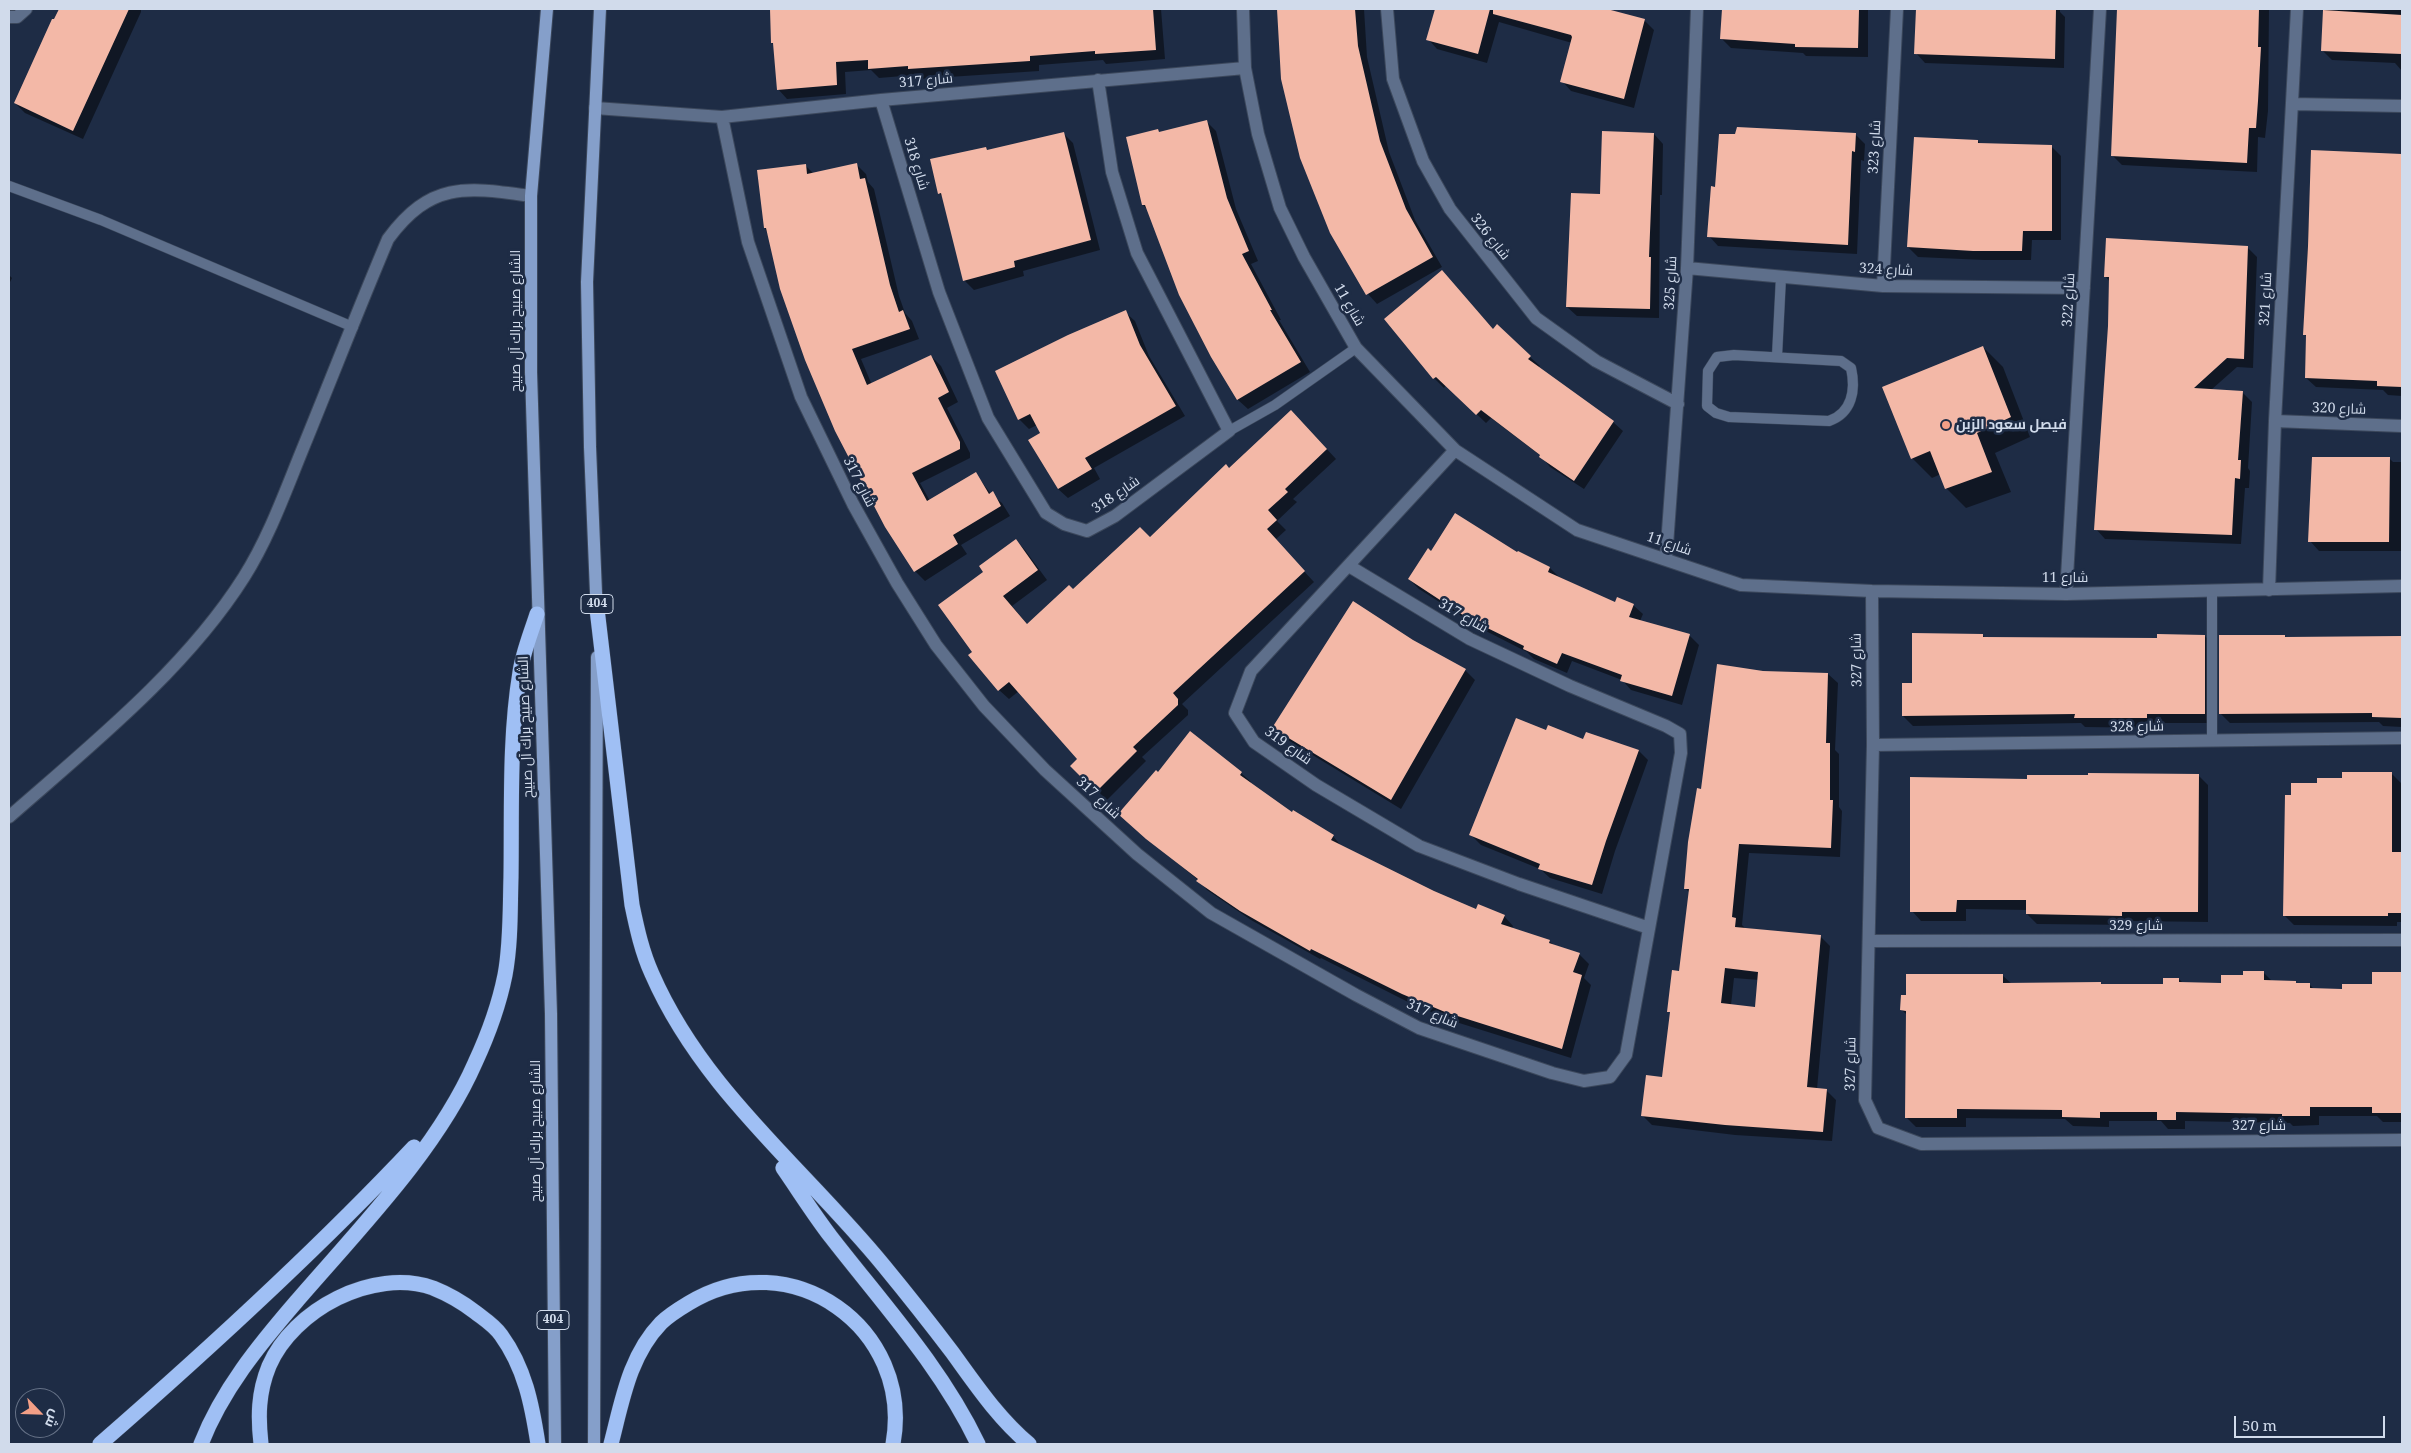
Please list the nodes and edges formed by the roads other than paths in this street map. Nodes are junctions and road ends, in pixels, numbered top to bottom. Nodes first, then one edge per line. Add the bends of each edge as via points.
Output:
1 (26, 9) edge
2 (547, 9) edge
3 (600, 9) edge
4 (1243, 9) edge
5 (1387, 9) edge
6 (1697, 9) edge
7 (1897, 9) edge
8 (2100, 9) edge
9 (2297, 9) edge
10 (9, 17) edge
11 (1244, 68) junction
12 (1098, 80) junction
13 (881, 100) junction
14 (2292, 104) junction
15 (2402, 106) edge
16 (595, 108) junction
17 (722, 117) junction
18 (9, 186) edge
19 (531, 196) junction
20 (1688, 268) junction
21 (1781, 277) junction
22 (1883, 286) junction
23 (2084, 288) junction
24 (353, 327) junction
25 (1356, 348) junction
26 (1776, 356) junction
27 (1678, 404) junction
28 (2275, 421) junction
29 (2402, 426) edge
30 (1229, 431) junction
31 (1456, 450) junction
32 (1666, 559) junction
33 (1349, 566) junction
34 (2402, 586) edge
35 (2269, 590) junction
36 (1872, 591) junction
37 (2212, 591) junction
38 (2066, 594) junction
39 (597, 609) junction
40 (537, 614) junction
41 (2402, 738) edge
42 (2212, 740) junction
43 (1873, 745) junction
44 (9, 817) edge
45 (1649, 928) junction
46 (2402, 940) edge
47 (1869, 941) junction
48 (451, 1108) junction
49 (757, 1130) junction
50 (2402, 1140) edge
51 (100, 1444) edge
52 (201, 1444) edge
53 (261, 1444) edge
54 (538, 1444) edge
55 (555, 1444) edge
56 (594, 1444) edge
57 (611, 1444) edge
58 (893, 1444) edge
59 (978, 1444) edge
60 (1029, 1444) edge

1 - 10 street via 17,17
2 - 19 main road, الشارع صبيح براك آل صبيح / 404
3 - 16 main road, 404
4 - 11 street, شارع 11
5 - 27 street, شارع 326 via 1393,79 1423,161 1450,209 1536,318 1596,361
6 - 20 street, شارع 325
7 - 22 street, شارع 323
8 - 23 street, شارع 322
9 - 14 street, شارع 321
11 - 12 street, شارع 317
11 - 25 street, شارع 11 via 1258,134 1280,208
12 - 13 street, شارع 317
12 - 30 street via 1112,172 1137,253
13 - 17 street, شارع 317
13 - 30 street, شارع 318 via 939,292 988,418 1046,513 1064,524 1088,531 1115,516
14 - 15 street
14 - 28 street, شارع 321
16 - 17 street
16 - 39 main road, 404 via 588,282 590,447
17 - 45 street, شارع 317 via 748,242 801,397 853,504 897,583 936,645 984,706 1045,770 1137,854 1211,913 1419,1028 1584,1081 1610,1077 1626,1055
18 - 24 lane via 101,220
19 - 24 street via 480,189 458,190 437,196 417,207 388,239
19 - 40 main road, الشارع صبيح براك آل صبيح / 404 via 531,372
20 - 21 street, شارع 324
20 - 27 street, شارع 325
21 - 22 street, شارع 324
21 - 26 lane
22 - 23 street, شارع 324
23 - 38 street, شارع 322
24 - 44 street via 270,530 244,577 174,664 113,726
25 - 30 lane via 1275,404
25 - 31 street, شارع 11
26 - 26 lane via 1717,357 1708,371 1707,406 1729,417 1829,421 1847,410 1851,401 1852,368 1840,361
27 - 32 street, شارع 325
28 - 29 street, شارع 320
28 - 35 street, شارع 321
31 - 32 street, شارع 11 via 1577,530
31 - 33 street, شارع 319
32 - 36 street, شارع 11 via 1741,585
33 - 45 street, شارع 317 via 1470,639 1680,734 1681,753
33 - 45 street, شارع 319 via 1251,671 1235,713 1254,742 1316,785 1419,846
34 - 35 street, شارع 11
35 - 37 street, شارع 11
36 - 38 street, شارع 11
36 - 43 street, شارع 327
37 - 38 street, شارع 11
37 - 42 lane
39 - 49 highway via 632,905 640,942 655,981 686,1039
39 - 56 main road, 404
40 - 48 highway via 520,669 516,700 510,926 505,974 493,1021 475,1066
40 - 55 main road, الشارع صبيح براك آل صبيح / 404 via 551,1014
41 - 42 street, شارع 328
42 - 43 street, شارع 328
43 - 47 street, شارع 327
46 - 47 street, شارع 329
47 - 50 street, شارع 327 via 1865,1100 1878,1128 1921,1144
48 - 51 highway via 284,1279
48 - 52 highway via 400,1179 260,1344 229,1388
49 - 59 highway via 829,1235 939,1376
49 - 60 highway via 878,1259 991,1407
53 - 54 highway via 259,1398 269,1366 285,1339 323,1305 384,1284 432,1288 462,1302 495,1329 515,1356 526,1384
57 - 58 highway via 627,1379 643,1346 661,1323 703,1294 743,1283 784,1284 810,1292 853,1318 876,1346 890,1378 897,1417

